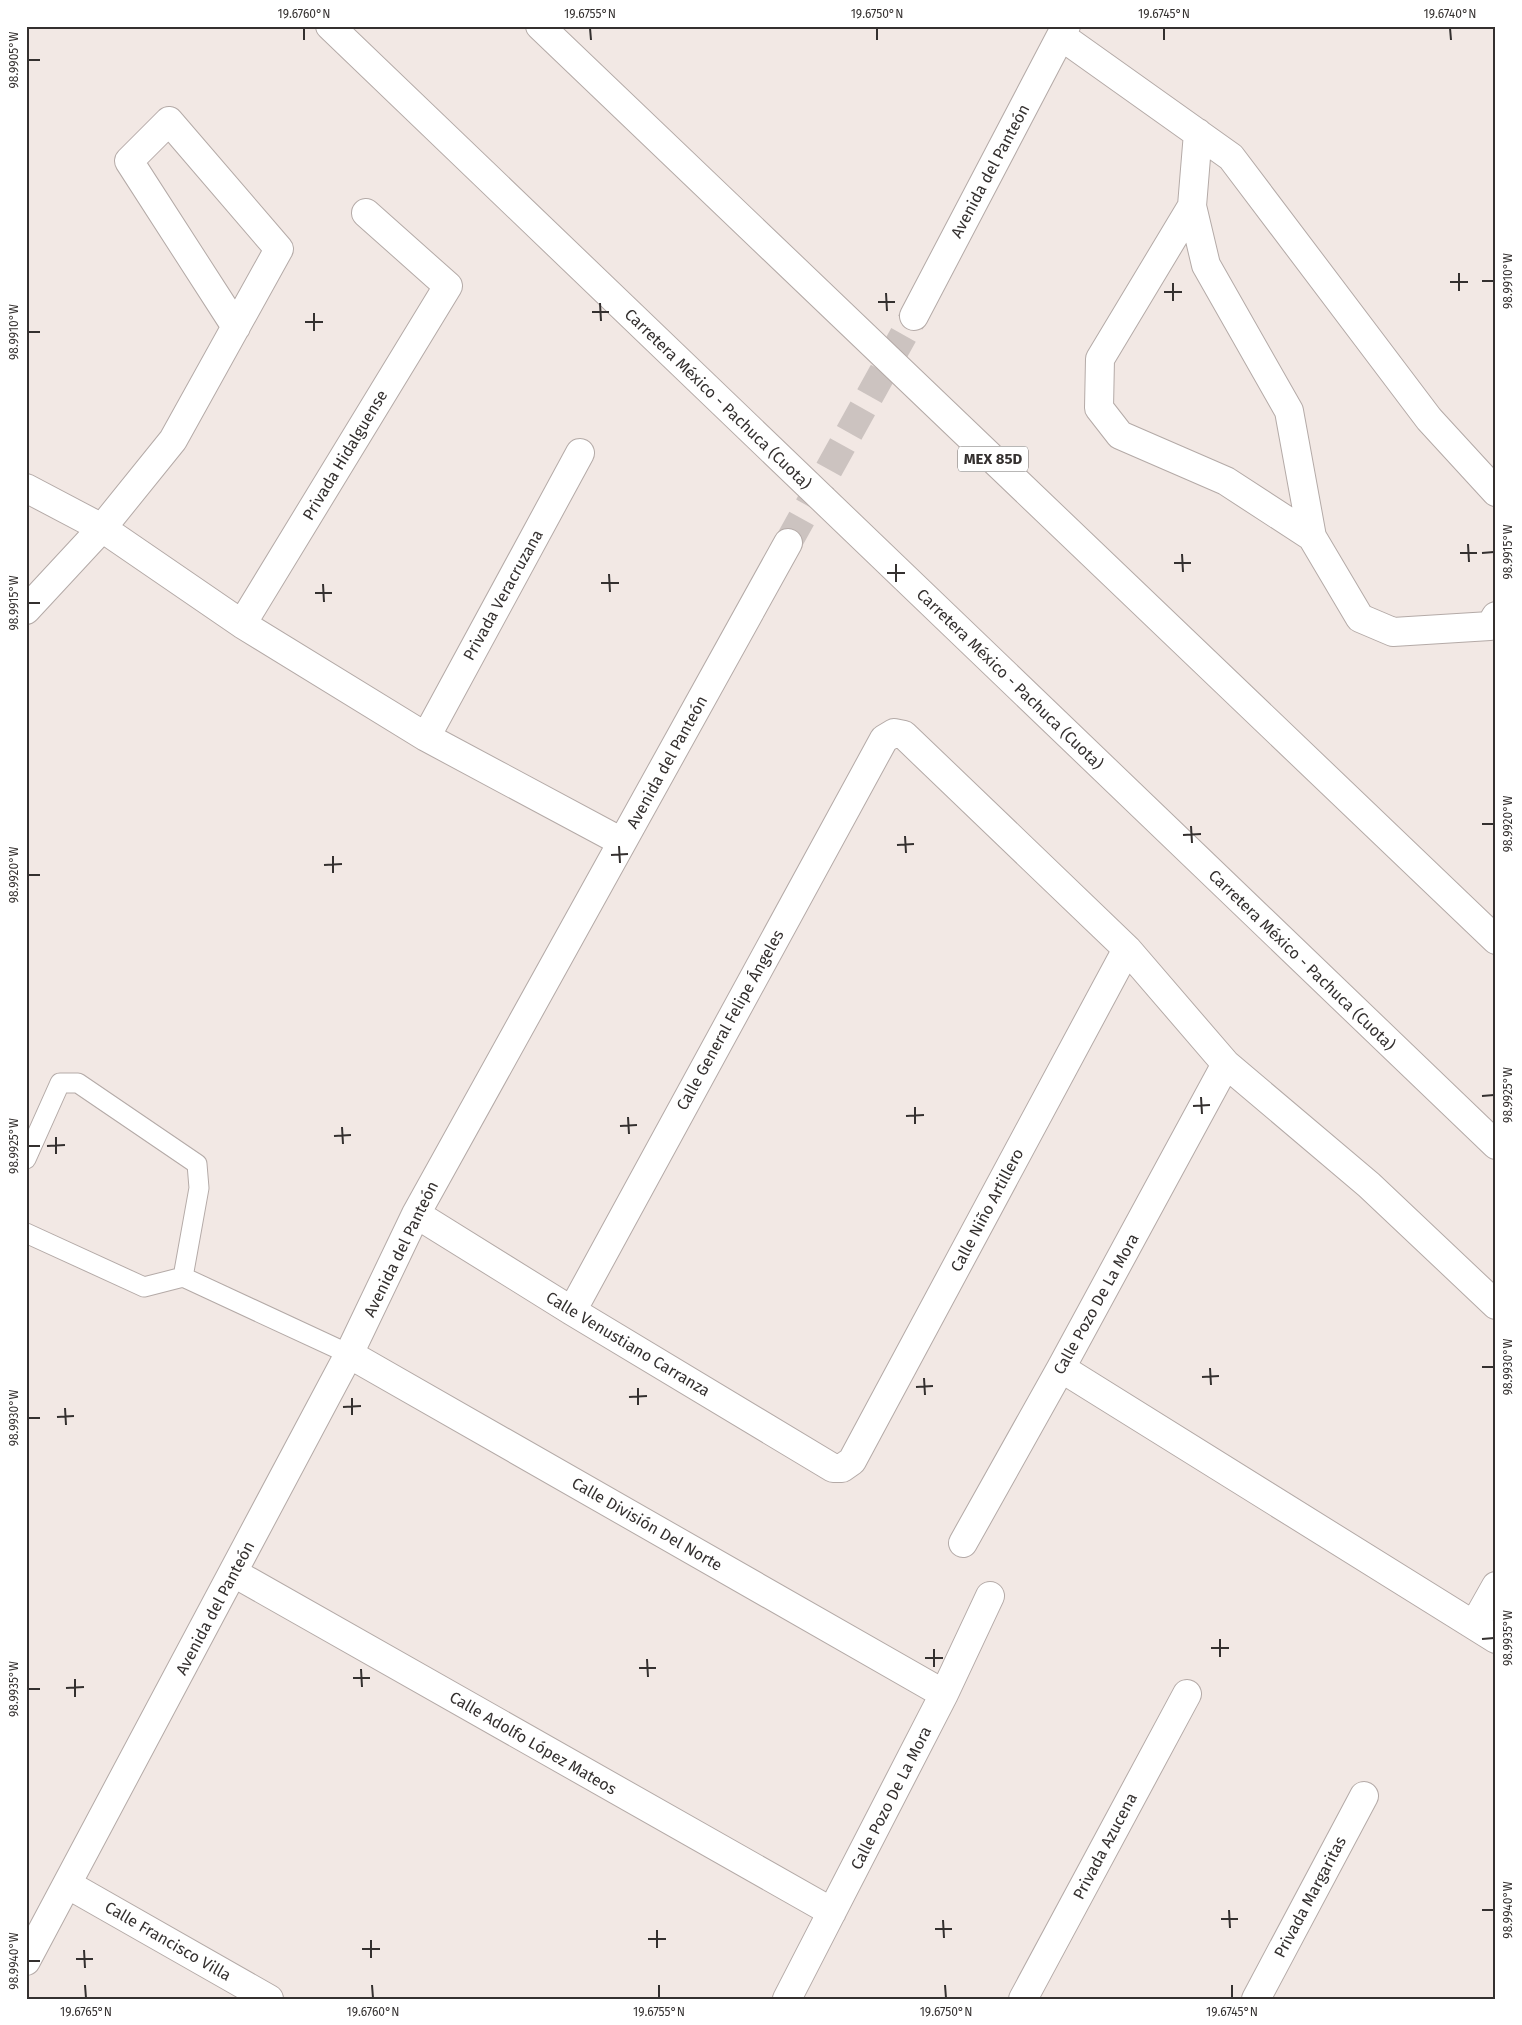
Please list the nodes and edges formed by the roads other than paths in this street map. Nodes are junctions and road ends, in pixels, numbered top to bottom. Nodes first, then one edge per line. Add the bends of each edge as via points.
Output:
1 (330, 26) edge
2 (540, 26) edge
3 (1058, 30) edge
4 (1198, 132) junction
5 (1192, 206) junction
6 (366, 213) dead end
7 (914, 316) tunnel mouth
8 (236, 327) junction
9 (580, 453) dead end
10 (26, 488) edge
11 (1496, 492) edge
12 (102, 528) junction
13 (1312, 538) junction
14 (788, 543) tunnel mouth
15 (26, 610) edge
16 (1496, 616) edge
17 (242, 624) junction
18 (426, 737) junction
19 (622, 842) junction
20 (1496, 940) edge
21 (1127, 949) junction
22 (1226, 1064) junction
23 (1496, 1145) edge
24 (26, 1160) edge
25 (416, 1214) junction
26 (26, 1233) edge
27 (184, 1277) junction
28 (1496, 1305) edge
29 (572, 1311) junction
30 (350, 1354) junction
31 (1061, 1368) junction
32 (842, 1468) joint
33 (963, 1543) dead end
34 (234, 1573) junction
35 (1496, 1586) edge
36 (990, 1596) dead end
37 (1485, 1632) edge
38 (944, 1694) junction
39 (1187, 1694) dead end
40 (1364, 1796) dead end
41 (67, 1884) junction
42 (832, 1912) junction
43 (26, 1961) edge
44 (269, 1999) edge
45 (787, 1999) edge
46 (1023, 1999) edge
47 (1256, 1999) edge

1 - 23 main road, Carretera México - Pachuca (Cuota)
2 - 20 main road, MEX 85D
3 - 4 main road
3 - 7 main road, Avenida del Panteón
4 - 5 main road
4 - 11 main road via 1231,157 1429,419
5 - 13 main road via 1206,265 1289,411
5 - 13 main road via 1100,359 1099,408 1120,435 1226,481
6 - 17 main road, Privada Hidalguense via 448,286
8 - 8 main road via 129,161 170,121 279,249
8 - 12 main road via 173,440
9 - 18 main road, Privada Veracruzana
10 - 12 main road
12 - 15 main road
12 - 17 main road
13 - 16 main road via 1360,618 1393,632 1490,626
14 - 19 main road, Avenida del Panteón
17 - 18 main road
18 - 19 main road
19 - 25 main road, Avenida del Panteón
21 - 22 main road
21 - 29 main road, Calle General Felipe Ángeles via 904,735 894,733 884,739
21 - 32 main road, Calle Niño Artillero via 852,1461
22 - 28 main road via 1368,1185
22 - 31 main road, Calle Pozo De La Mora
24 - 27 lane via 60,1084 78,1083 197,1164 199,1188
25 - 29 main road, Calle Venustiano Carranza
25 - 30 main road, Avenida del Panteón
26 - 27 lane via 144,1287
27 - 30 lane
29 - 32 main road, Calle Venustiano Carranza via 833,1468
30 - 34 main road, Avenida del Panteón
30 - 38 main road, Calle División Del Norte
31 - 33 main road, Calle Pozo De La Mora
31 - 37 main road
34 - 41 main road, Avenida del Panteón
34 - 42 main road, Calle Adolfo López Mateos
35 - 37 main road
36 - 38 main road, Calle Pozo De La Mora
38 - 42 main road, Calle Pozo De La Mora
39 - 46 main road, Privada Azucena
40 - 47 main road, Privada Margaritas
41 - 43 main road, Avenida del Panteón
41 - 44 main road, Calle Francisco Villa
42 - 45 main road, Calle Pozo De La Mora

